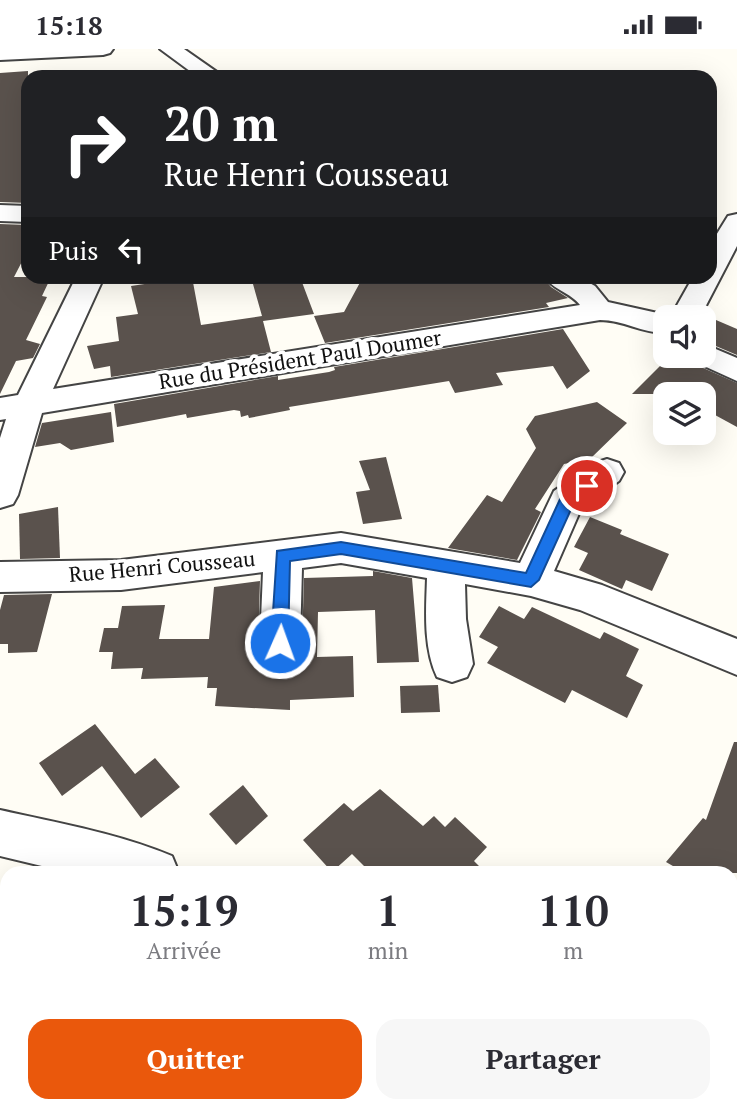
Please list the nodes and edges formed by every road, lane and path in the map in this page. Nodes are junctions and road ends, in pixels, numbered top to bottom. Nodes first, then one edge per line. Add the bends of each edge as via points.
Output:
1 (103, 49) edge
2 (170, 49) edge
3 (60, 50) edge
4 (0, 54) edge
5 (56, 70) edge
6 (202, 70) edge
7 (0, 213) edge
8 (21, 214) edge
9 (737, 222) edge
10 (717, 258) edge
11 (86, 284) edge
12 (571, 284) edge
13 (703, 284) edge
14 (692, 305) edge
15 (600, 311) junction
16 (653, 323) edge
17 (716, 360) edge
18 (737, 371) edge
19 (15, 407) edge
20 (607, 472) dead end
21 (0, 495) edge
22 (283, 555) junction
23 (446, 567) junction
24 (0, 577) edge
25 (531, 580) junction
26 (280, 643) dead end
27 (737, 657) edge
28 (452, 664) dead end
29 (0, 833) edge
30 (131, 866) edge

1 - 3 street
2 - 6 street
3 - 4 street
3 - 5 street
7 - 8 street
9 - 10 street
11 - 19 street
12 - 15 street via 585,292
13 - 14 street
15 - 16 street, Rue du Président Paul Doumer via 625,312
15 - 19 street, Rue du Président Paul Doumer
17 - 18 street
19 - 21 street via 22,420
20 - 25 street via 567,501
22 - 23 street, Rue Henri Cousseau via 341,548
22 - 24 street, Rue Henri Cousseau via 121,575
22 - 26 street, Rue Henri Cousseau
23 - 25 street, Rue Henri Cousseau
23 - 28 street
25 - 27 street, Rue Henri Cousseau via 588,596
29 - 30 street

